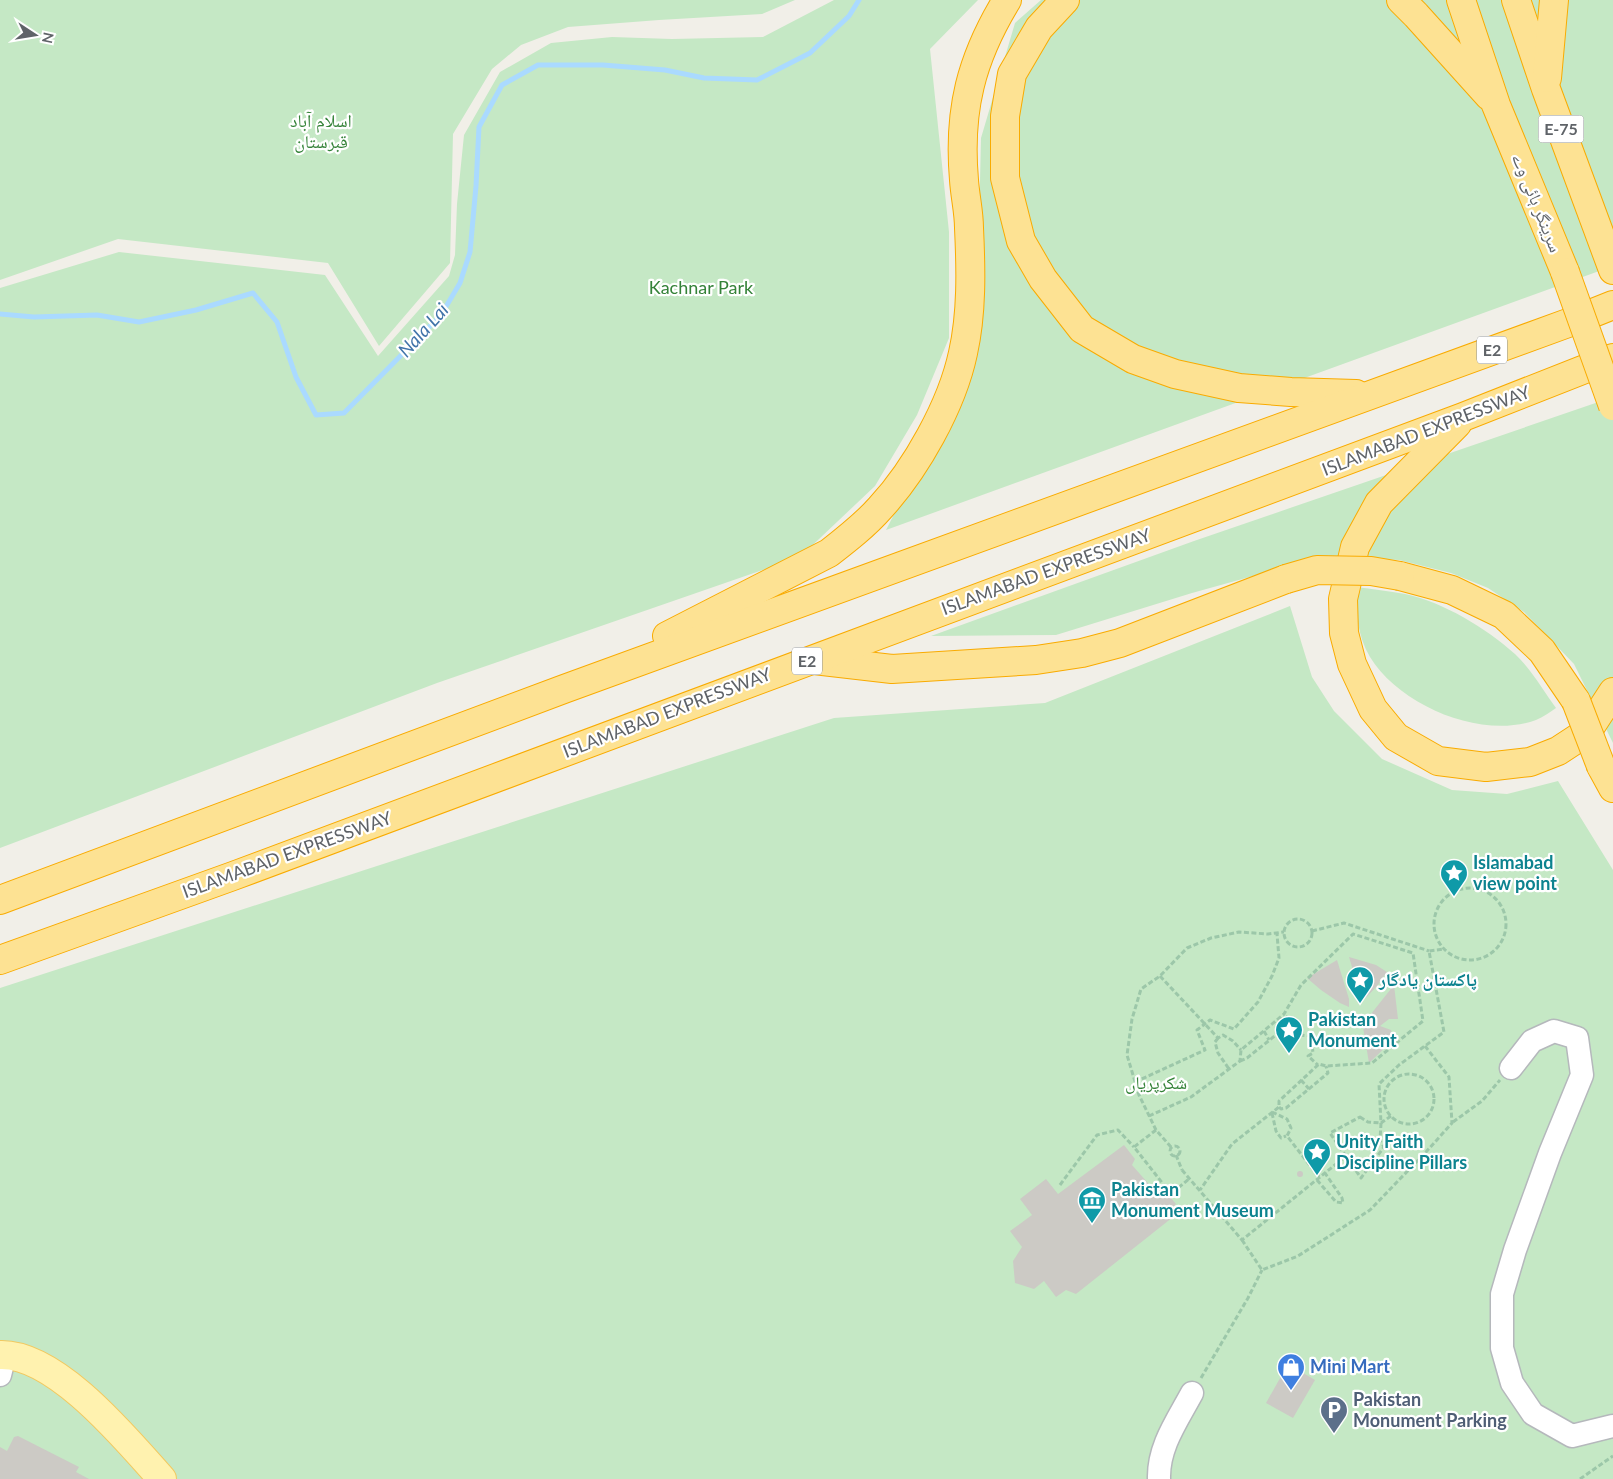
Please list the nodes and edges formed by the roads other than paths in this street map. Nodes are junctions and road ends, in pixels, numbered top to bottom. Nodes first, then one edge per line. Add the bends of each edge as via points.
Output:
1 (1007, 0) edge
2 (1065, 0) edge
3 (1461, 0) edge
4 (1516, 0) edge
5 (1554, 0) edge
6 (1408, 8) edge
7 (1546, 89) junction
8 (1496, 105) junction
9 (1611, 263) edge
10 (1613, 305) edge
11 (1613, 358) edge
12 (1370, 394) junction
13 (1613, 406) edge
14 (1463, 417) junction
15 (810, 660) junction
16 (564, 689) junction
17 (1613, 692) edge
18 (1607, 777) edge
19 (0, 900) edge
20 (0, 960) edge
21 (1511, 1068) road end
22 (2, 1361) edge
23 (1192, 1393) road end
24 (1613, 1426) edge
25 (162, 1479) edge
26 (1159, 1479) edge

1 - 16 highway via 990,29 968,89 963,116 970,261 967,324 956,378 924,447 881,508 829,553
2 - 12 highway via 1039,28 1012,74 1006,116 1005,178 1021,241 1043,279 1082,329 1133,359 1175,374 1239,388
3 - 8 highway, سرینگر ہائی وے / E-75
4 - 7 highway, E-75
5 - 7 highway
6 - 8 highway
7 - 9 highway, E-75
8 - 13 highway, سرینگر ہائی وے / E-75, bridge via 1565,272
10 - 12 highway, E2
11 - 14 highway, ISLAMABAD EXPRESSWAY / E2
12 - 16 highway, E2
14 - 15 highway, ISLAMABAD EXPRESSWAY / E2
14 - 17 highway via 1379,503 1354,547 1343,598 1344,633 1352,664 1374,709 1396,737 1438,761 1486,768 1530,762 1558,750 1587,732
15 - 18 highway, bridge via 892,669 1036,660 1082,653 1120,643 1317,570 1372,571 1452,590 1504,616 1542,651 1576,701
15 - 20 highway, ISLAMABAD EXPRESSWAY / E2
16 - 19 highway, E2
21 - 24 street via 1532,1041 1554,1031 1577,1038 1582,1074 1550,1153 1502,1294 1502,1348 1512,1383 1533,1414 1572,1436
22 - 25 main road via 21,1358 44,1368 84,1395
23 - 26 street via 1164,1446

